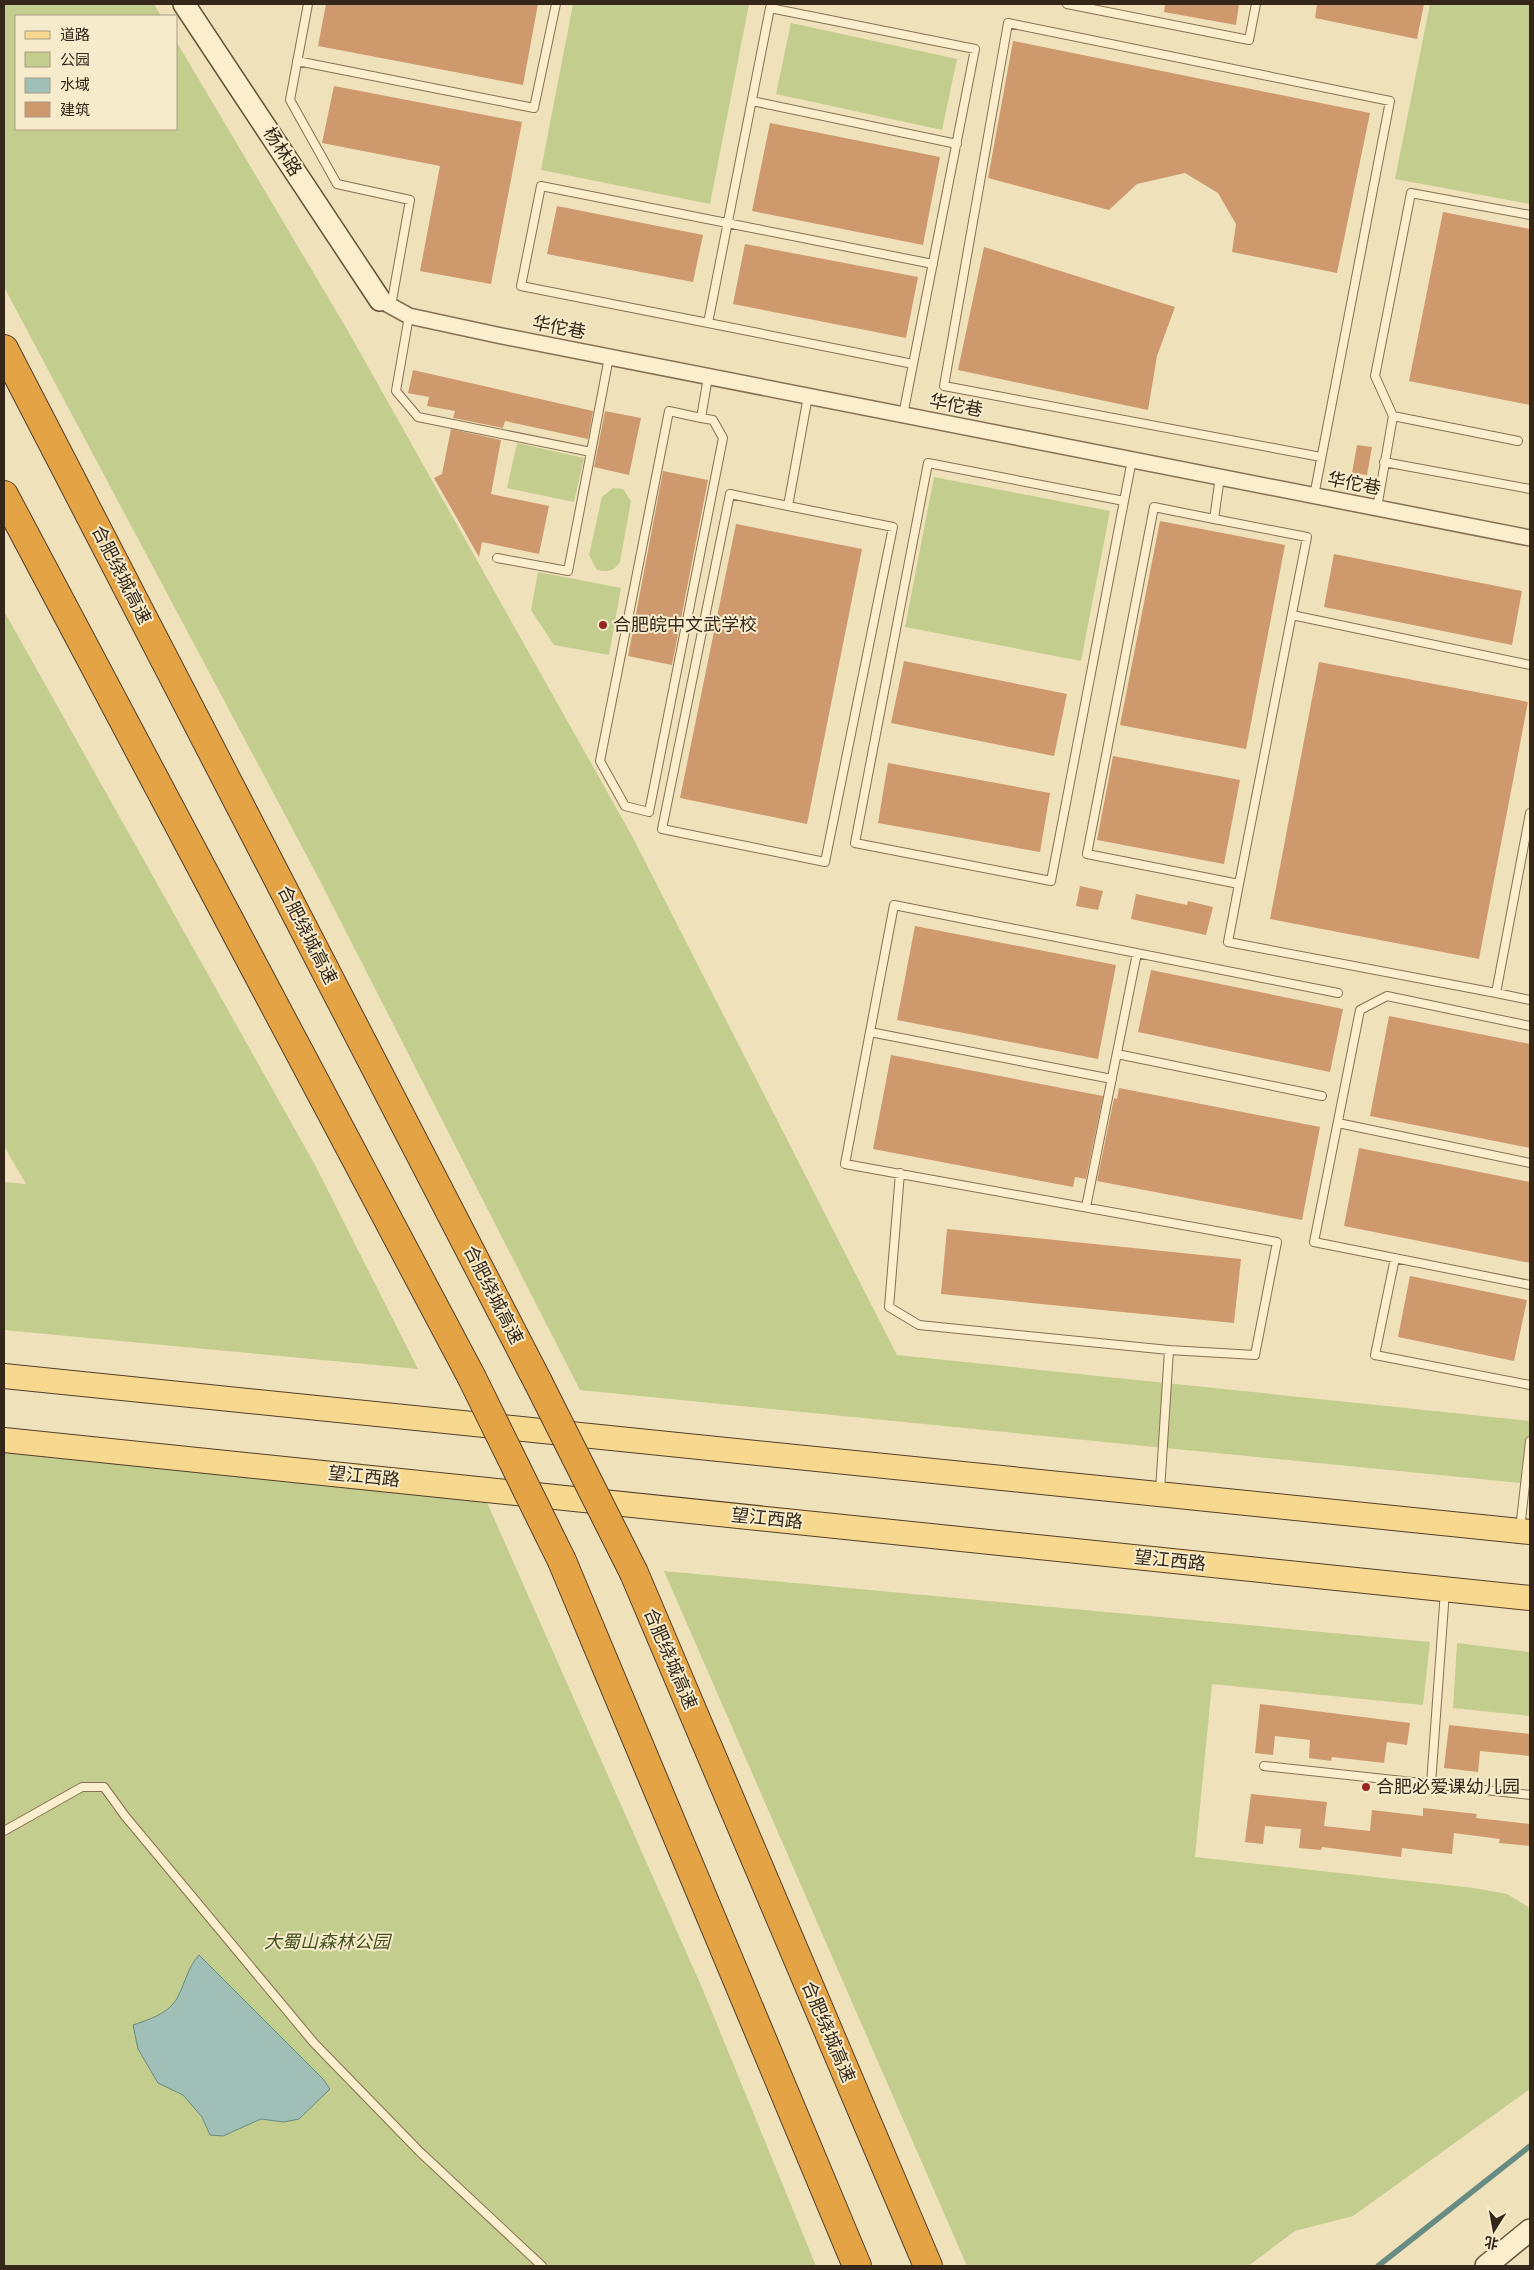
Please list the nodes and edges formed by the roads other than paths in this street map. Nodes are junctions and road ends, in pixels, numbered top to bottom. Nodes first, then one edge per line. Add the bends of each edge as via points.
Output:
1 (184, 4) edge
2 (308, 4) edge
3 (556, 4) edge
4 (1067, 4) edge
5 (1256, 4) edge
6 (1099, 7) edge
7 (297, 61) junction
8 (752, 101) junction
9 (957, 144) junction
10 (1530, 215) edge
11 (728, 223) junction
12 (933, 264) junction
13 (386, 303) junction
14 (409, 316) junction
15 (708, 323) junction
16 (4, 349) edge
17 (609, 357) junction
18 (913, 364) junction
19 (708, 377) junction
20 (808, 396) junction
21 (903, 415) junction
22 (1392, 416) junction
23 (701, 418) junction
24 (1518, 441) dead end
25 (591, 452) junction
26 (1322, 457) junction
27 (1132, 460) junction
28 (1384, 462) junction
29 (1220, 477) junction
30 (1530, 489) edge
31 (4, 495) edge
32 (1314, 496) junction
33 (1124, 502) junction
34 (788, 506) junction
35 (1377, 508) junction
36 (1214, 519) junction
37 (1530, 538) edge
38 (497, 558) dead end
39 (1292, 615) junction
40 (1530, 665) edge
41 (1530, 813) edge
42 (1239, 884) junction
43 (1137, 953) junction
44 (1338, 992) dead end
45 (1496, 993) junction
46 (1530, 1000) edge
47 (1530, 1026) edge
48 (870, 1032) junction
49 (1117, 1054) junction
50 (1112, 1080) junction
51 (1322, 1096) dead end
52 (1338, 1123) junction
53 (1530, 1163) edge
54 (900, 1174) junction
55 (1086, 1208) junction
56 (1395, 1258) junction
57 (1530, 1285) edge
58 (1169, 1350) junction
59 (4, 1376) edge
60 (1530, 1385) edge
61 (4, 1440) edge
62 (1530, 1441) edge
63 (1160, 1496) junction
64 (1525, 1532) edge
65 (1445, 1589) junction
66 (1530, 1598) edge
67 (1264, 1766) dead end
68 (1430, 1784) junction
69 (1530, 1795) edge
70 (4, 1830) edge
71 (1530, 2230) edge
72 (542, 2266) edge
73 (857, 2266) edge
74 (928, 2266) edge
75 (1486, 2266) edge

1 - 13 street, 杨林路
2 - 7 lane
3 - 7 lane via 534,108
4 - 6 lane
5 - 6 lane via 1249,40
7 - 13 lane via 290,100 337,184 410,200
8 - 9 lane
8 - 9 lane via 770,8 975,49
8 - 11 lane
9 - 12 lane
10 - 22 lane via 1411,193 1375,376
11 - 12 lane
11 - 15 lane
11 - 15 lane via 541,186 522,277 521,286
12 - 18 lane
13 - 14 street, 华佗巷
14 - 17 street, 华佗巷
14 - 25 lane via 396,391 418,417
15 - 18 lane
16 - 74 highway, 合肥绕城高速, bridge via 634,1574
17 - 19 street, 华佗巷
17 - 25 lane
18 - 21 lane
19 - 20 street, 华佗巷
19 - 23 lane
20 - 21 street, 华佗巷
20 - 34 lane
21 - 27 street, 华佗巷
22 - 24 lane
22 - 28 lane
23 - 23 lane via 669,411 600,761 625,806 649,812 723,438 713,420
25 - 38 lane via 568,571
26 - 26 lane via 1390,101 1008,23 944,386
26 - 32 lane
27 - 29 street, 华佗巷
27 - 33 lane
28 - 30 lane
28 - 35 lane
29 - 32 street, 华佗巷
29 - 36 lane
31 - 73 highway, bridge via 471,1376 562,1561
32 - 35 street, 华佗巷
33 - 33 lane via 1050,881 855,843 928,463
34 - 34 lane via 730,494 662,829 825,862 893,527
35 - 37 street, 华佗巷
36 - 39 lane via 1307,537
36 - 42 lane via 1154,507 1087,854
39 - 40 lane
39 - 42 lane
41 - 45 lane
42 - 45 lane via 1228,942
43 - 44 lane
43 - 48 lane via 894,905
43 - 49 lane
45 - 46 lane
47 - 52 lane via 1387,996 1360,1010
48 - 50 lane
48 - 54 lane via 845,1164
49 - 50 lane
49 - 51 lane
50 - 55 lane
52 - 53 lane
52 - 56 lane via 1314,1242
54 - 55 lane
54 - 58 lane via 890,1307 919,1325
55 - 58 lane via 1277,1242 1255,1355
56 - 57 lane
56 - 60 lane via 1375,1355
58 - 63 lane
59 - 63 main road
61 - 65 main road, 望江西路
62 - 64 lane
63 - 64 main road
65 - 66 main road, 望江西路
65 - 68 lane
67 - 68 lane
68 - 69 lane
70 - 72 lane via 82,1787 104,1788 314,2043 420,2152
71 - 75 street

